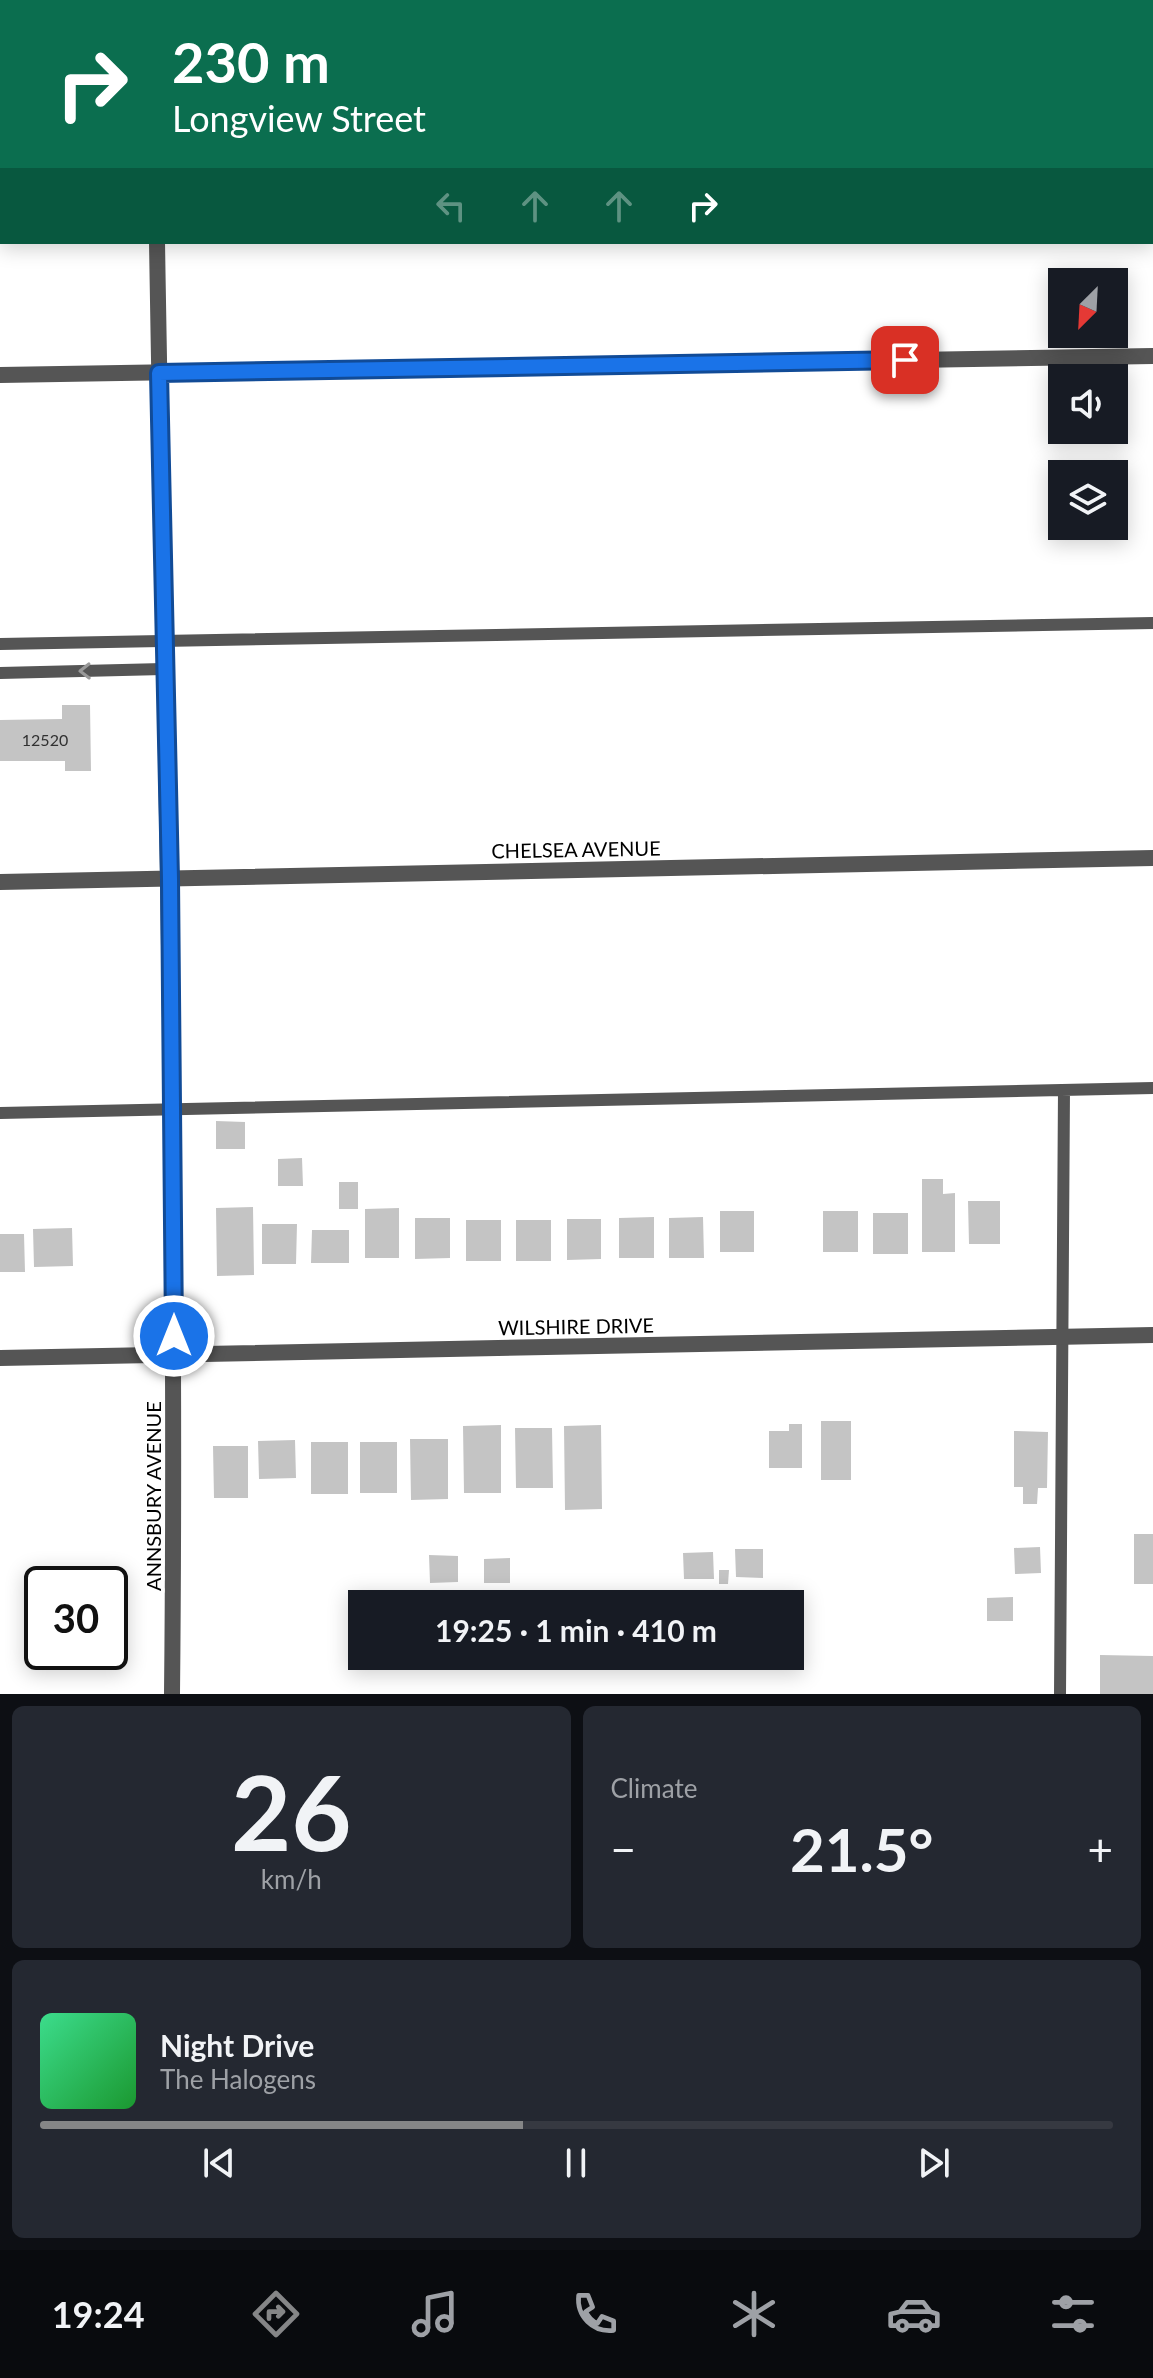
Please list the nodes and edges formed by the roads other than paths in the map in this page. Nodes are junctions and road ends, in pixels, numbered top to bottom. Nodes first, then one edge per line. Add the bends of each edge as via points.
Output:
1 (157, 244) edge
2 (1153, 356) edge
3 (159, 373) junction
4 (0, 375) edge
5 (1153, 623) edge
6 (163, 640) junction
7 (0, 644) edge
8 (163, 669) junction
9 (0, 673) edge
10 (1153, 858) edge
11 (170, 879) junction
12 (0, 882) edge
13 (1153, 1088) edge
14 (1064, 1090) junction
15 (172, 1108) junction
16 (0, 1113) edge
17 (1153, 1335) edge
18 (1063, 1337) junction
19 (174, 1355) junction
20 (0, 1358) edge
21 (172, 1694) edge
22 (1060, 1694) edge

1 - 3 street, ANNSBURY AVENUE
2 - 3 street
3 - 4 street
3 - 6 street, ANNSBURY AVENUE
5 - 6 lane
6 - 7 lane
6 - 8 street, ANNSBURY AVENUE
8 -> 9 lane
8 - 11 street, ANNSBURY AVENUE
10 - 11 street, CHELSEA AVENUE
11 - 12 street, CHELSEA AVENUE
11 - 15 street, ANNSBURY AVENUE
13 - 14 lane
14 - 15 lane
14 - 18 lane
15 - 16 lane
15 - 19 street, ANNSBURY AVENUE
17 - 18 street, WILSHIRE DRIVE
18 - 19 street, WILSHIRE DRIVE
18 - 22 lane
19 - 20 street, WILSHIRE DRIVE
19 - 21 street, ANNSBURY AVENUE

